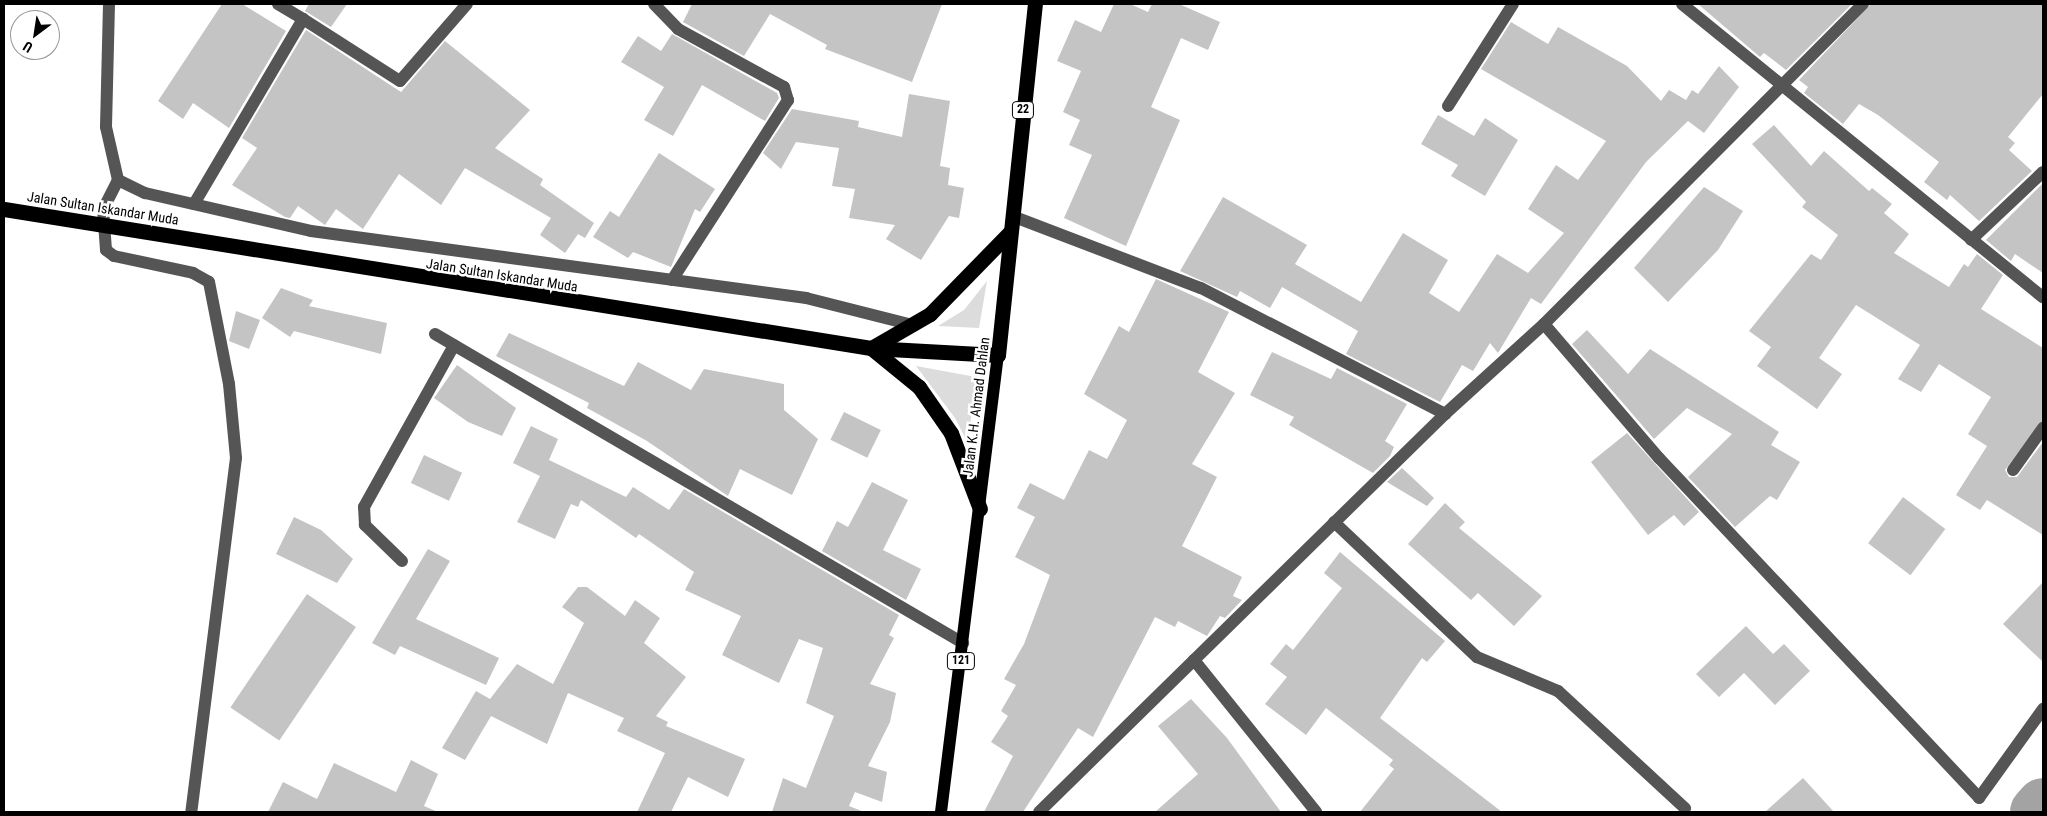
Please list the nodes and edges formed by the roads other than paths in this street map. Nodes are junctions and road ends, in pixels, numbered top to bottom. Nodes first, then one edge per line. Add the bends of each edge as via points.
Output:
1 (109, 4) edge
2 (278, 4) edge
3 (467, 4) edge
4 (654, 4) edge
5 (1035, 4) edge
6 (1513, 4) edge
7 (1682, 4) edge
8 (1863, 4) edge
9 (302, 19) junction
10 (1782, 83) junction
11 (1448, 106) dead end
12 (2043, 172) edge
13 (118, 180) junction
14 (194, 204) junction
15 (4, 209) edge
16 (1012, 216) junction
17 (1010, 232) junction
18 (1971, 240) junction
19 (672, 280) junction
20 (2043, 297) edge
21 (1544, 324) junction
22 (912, 325) junction
23 (434, 334) dead end
24 (454, 345) junction
25 (871, 348) junction
26 (998, 354) junction
27 (1445, 414) junction
28 (2043, 428) edge
29 (2013, 470) dead end
30 (980, 509) junction
31 (1334, 522) junction
32 (402, 561) dead end
33 (963, 643) junction
34 (1194, 660) junction
35 (2043, 709) edge
36 (1685, 808) dead end
37 (191, 812) edge
38 (941, 812) edge
39 (1039, 812) edge
40 (1316, 812) edge

1 - 13 street via 106,127
2 - 9 street
3 - 9 street via 400,81
4 - 19 street via 678,29 784,87 788,100
5 - 16 highway, Jalan K.H. Ahmad Dahlan / 22
6 - 11 street
7 - 10 street
8 - 10 street
9 - 14 street
10 - 18 street
10 - 21 street
12 - 18 street
13 - 14 street via 145,193
13 - 37 street via 103,209 106,250 114,256 193,273 209,282 229,384 236,458
14 - 19 street via 311,231
15 - 25 highway, Jalan Sultan Iskandar Muda
16 - 17 highway, Jalan K.H. Ahmad Dahlan / 22
16 - 27 street via 1201,288
17 - 22 highway via 966,281
17 - 26 highway, Jalan K.H. Ahmad Dahlan / 22
18 - 20 street
19 - 22 street via 806,298
21 - 27 street
21 - 35 street via 1659,458 1979,798
22 - 25 highway
23 - 24 street
24 - 32 street via 364,507 365,524
24 - 33 street
25 - 26 highway, Jalan Sultan Iskandar Muda
25 - 30 highway via 919,387 950,433
26 - 30 main road, Jalan K.H. Ahmad Dahlan / 121
27 - 31 street
28 - 29 street
30 - 33 main road, Jalan K.H. Ahmad Dahlan / 121
31 - 34 street
31 - 36 street via 1477,657 1558,691
33 - 38 main road, Jalan K.H. Ahmad Dahlan / 121
34 - 39 street
34 - 40 street

